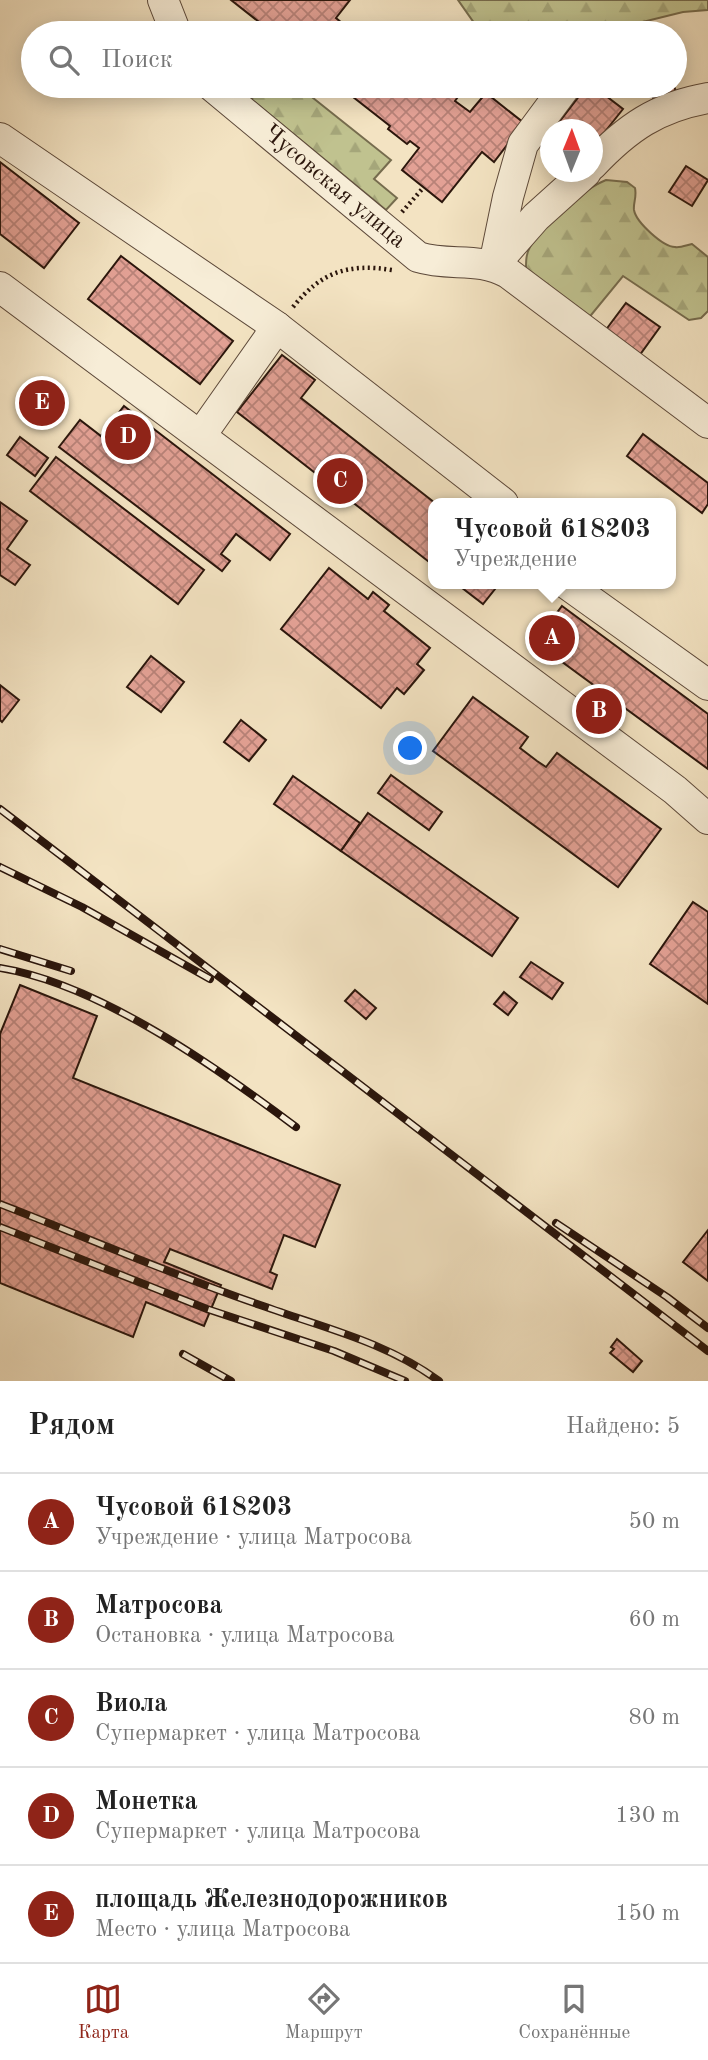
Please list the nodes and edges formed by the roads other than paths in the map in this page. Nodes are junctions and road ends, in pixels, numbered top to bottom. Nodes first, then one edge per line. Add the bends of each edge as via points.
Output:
1 (226, 98) edge
2 (557, 98) edge
3 (708, 98) edge
4 (0, 138) edge
5 (603, 155) edge
6 (575, 182) edge
7 (494, 265) junction
8 (0, 287) edge
9 (277, 327) junction
10 (708, 423) edge
11 (201, 435) junction
12 (497, 498) edge
13 (574, 589) edge
14 (708, 685) edge
15 (708, 819) edge

1 - 7 street, Чусовская улица via 418,257 448,264
2 - 7 street via 523,145
3 - 5 street via 636,124
4 - 9 street
6 - 7 street
7 - 10 street
8 - 11 street
9 - 11 street
9 - 12 street
11 - 15 street
13 - 14 street

